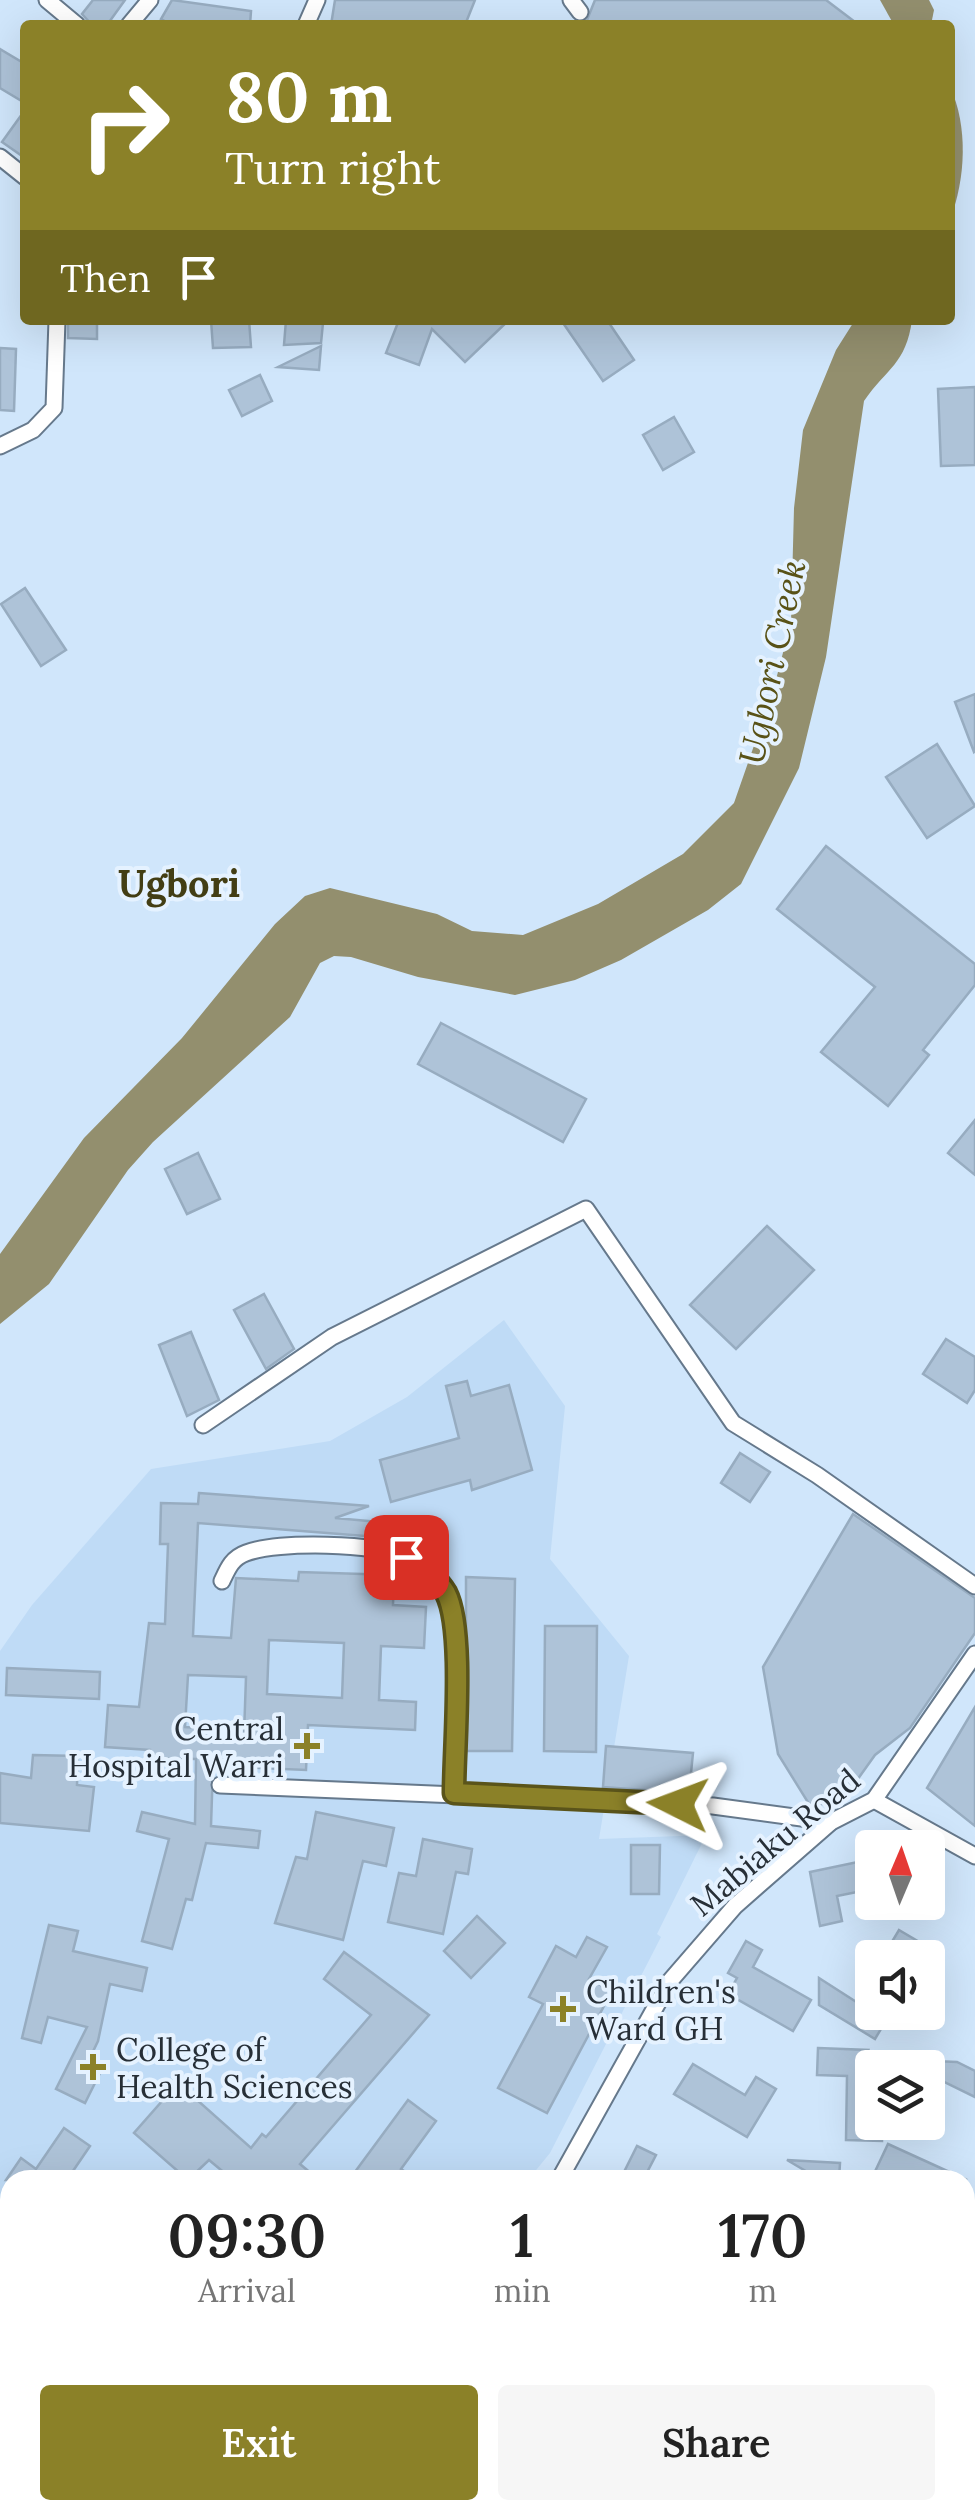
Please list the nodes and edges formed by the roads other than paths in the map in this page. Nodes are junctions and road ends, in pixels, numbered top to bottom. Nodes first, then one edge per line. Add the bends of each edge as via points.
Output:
1 (47, 0) edge
2 (150, 0) edge
3 (71, 20) edge
4 (133, 20) edge
5 (0, 156) edge
6 (20, 173) edge
7 (57, 325) edge
8 (0, 446) edge
9 (203, 1425) dead end
10 (222, 1580) dead end
11 (975, 1586) edge
12 (975, 1654) edge
13 (220, 1785) dead end
14 (454, 1793) junction
15 (874, 1800) junction
16 (831, 1822) junction
17 (975, 1856) edge
18 (565, 2170) edge

1 - 3 street
2 - 4 street
5 - 6 street
7 - 8 street via 54,408 33,430
9 - 11 street via 332,1337 586,1208 732,1423
10 - 14 street via 230,1563 246,1553 281,1546 373,1548 406,1557 430,1574 446,1594 454,1626
12 - 15 street, Mabiaku Road
13 - 14 street
14 - 16 street via 713,1806
15 - 16 street, Mabiaku Road
15 - 17 street
16 - 18 street, Mabiaku Road via 735,1906 670,1980

